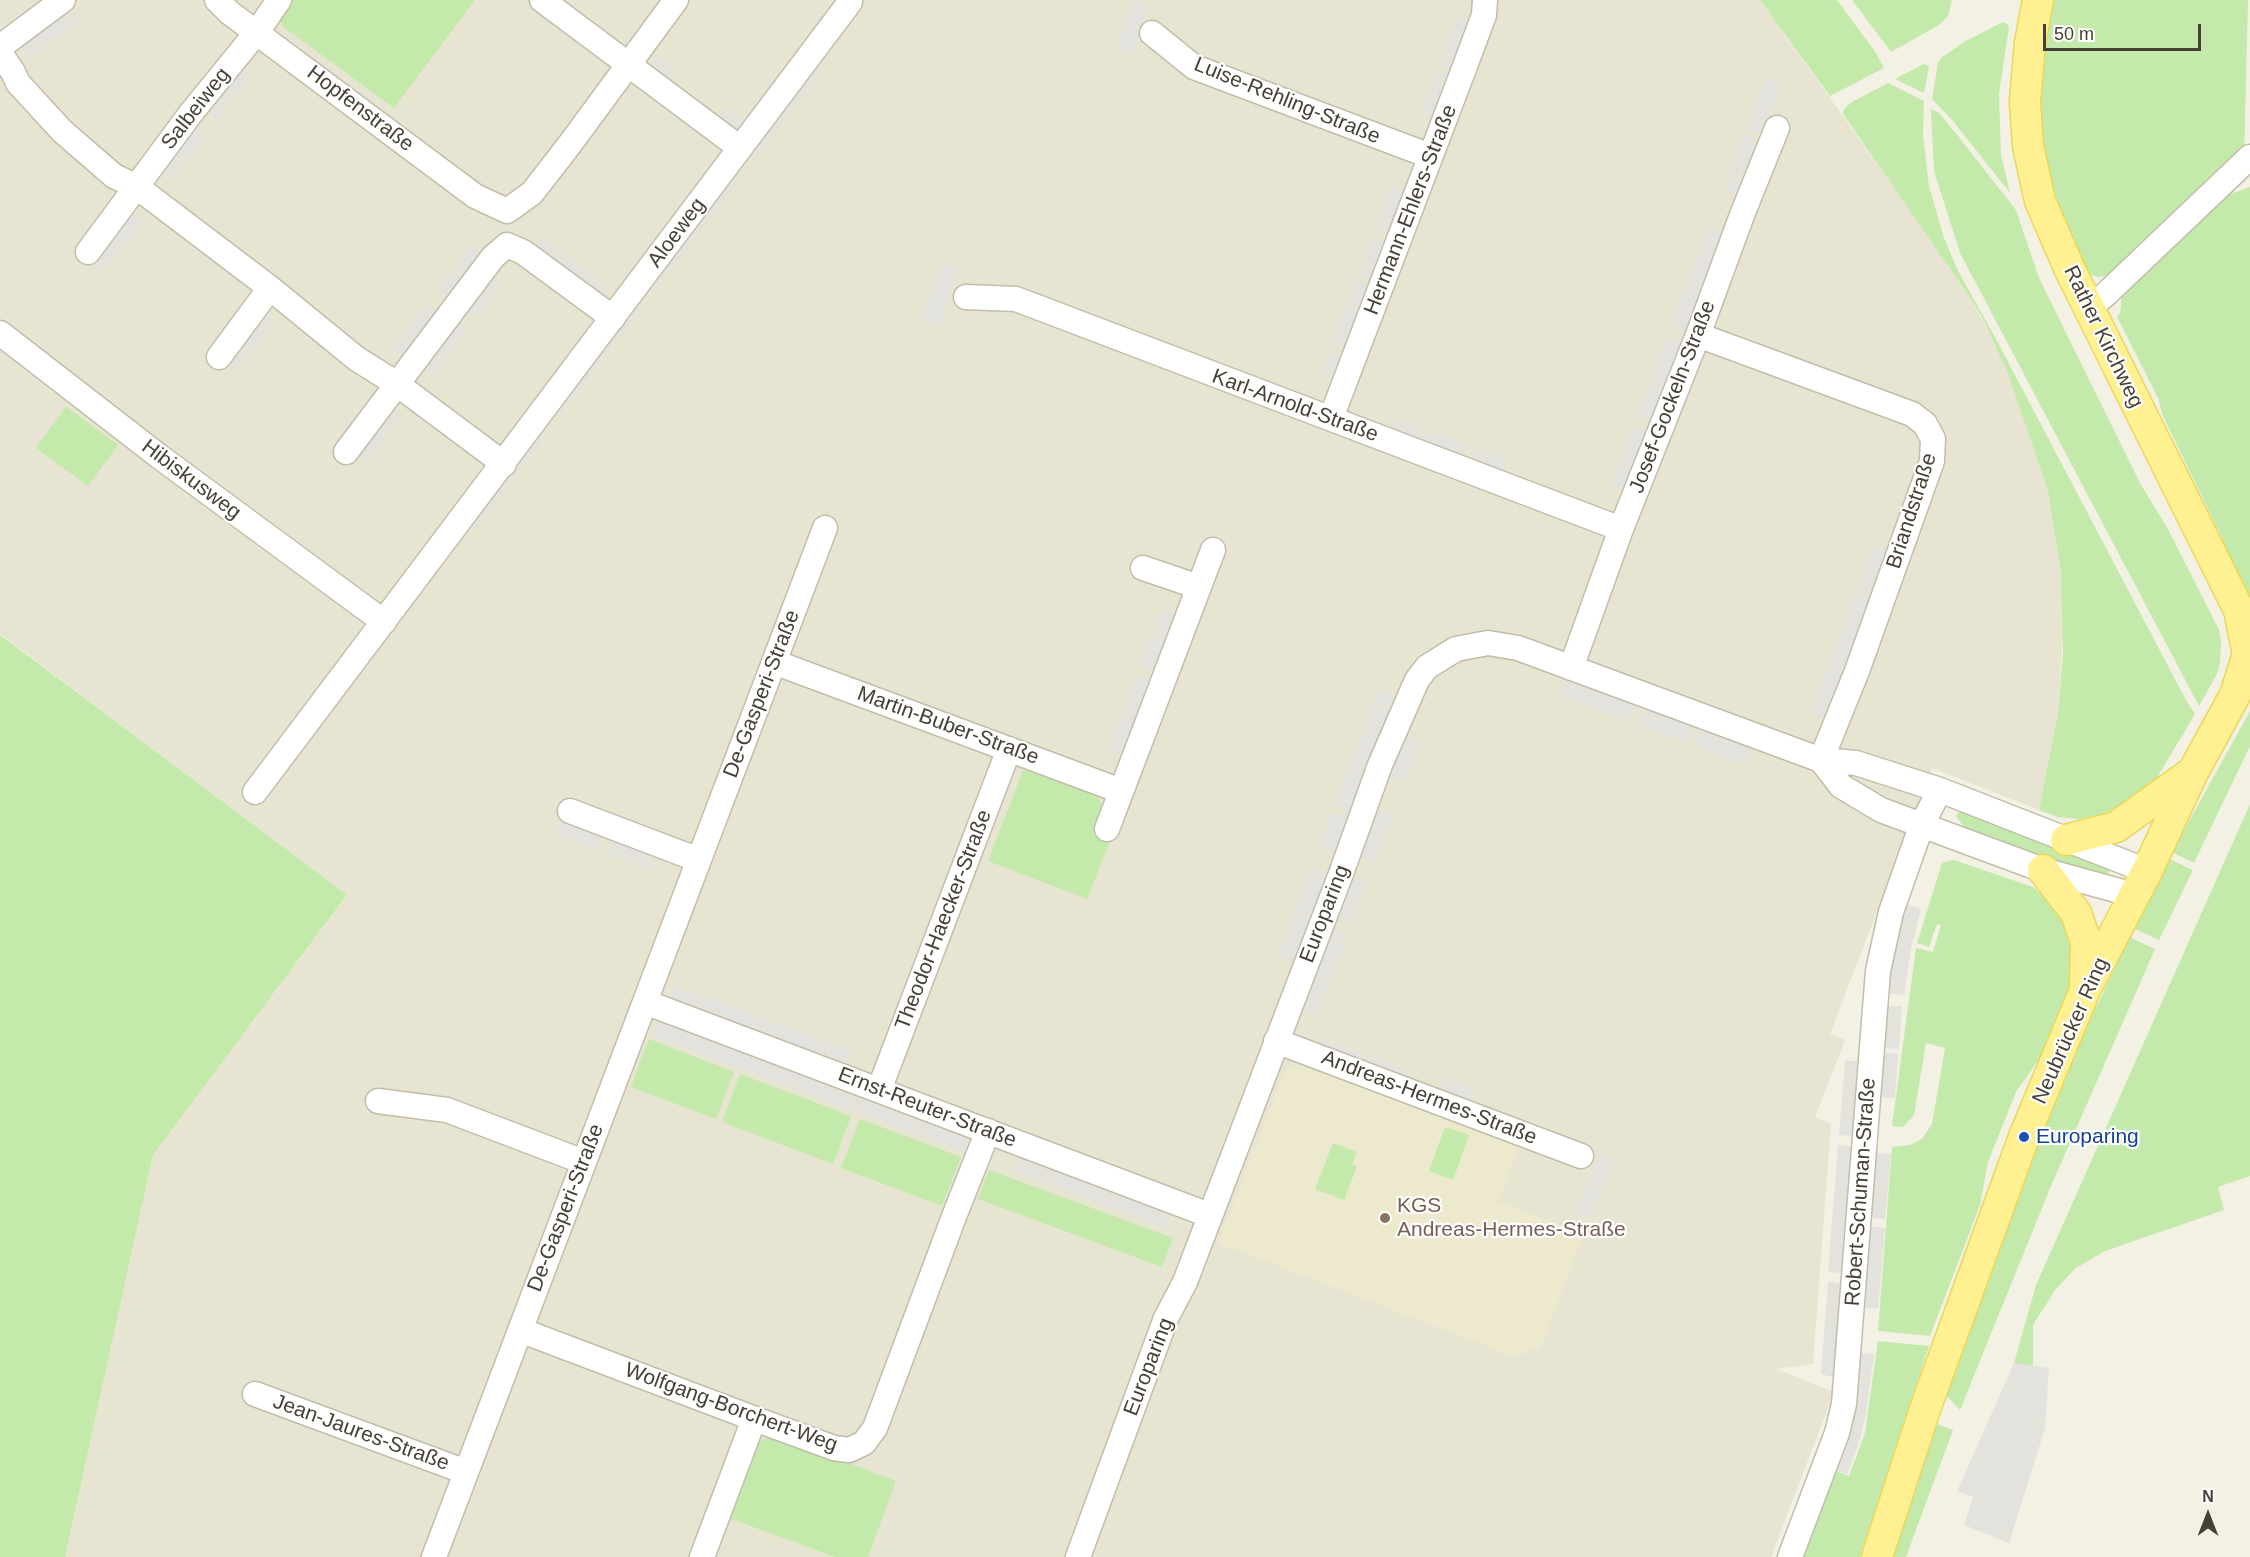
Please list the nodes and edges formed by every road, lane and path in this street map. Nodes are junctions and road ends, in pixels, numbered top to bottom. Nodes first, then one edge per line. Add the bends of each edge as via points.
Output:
1 (63, 0) edge
2 (216, 0) edge
3 (279, 0) edge
4 (542, 0) edge
5 (676, 0) edge
6 (1485, 0) edge
7 (2038, 0) edge
8 (849, 1) edge
9 (257, 32) junction
10 (1152, 33) dead end
11 (0, 47) edge
12 (0, 53) edge
13 (628, 65) junction
14 (1777, 128) dead end
15 (740, 148) junction
16 (1430, 156) junction
17 (2250, 157) edge
18 (137, 187) junction
19 (507, 212) junction
20 (507, 245) junction
21 (88, 252) dead end
22 (270, 288) junction
23 (966, 297) dead end
24 (2089, 308) junction
25 (614, 318) junction
26 (0, 333) edge
27 (1698, 335) junction
28 (219, 357) dead end
29 (397, 384) junction
30 (1330, 418) junction
31 (346, 452) dead end
32 (504, 464) junction
33 (825, 528) dead end
34 (1621, 529) junction
35 (1213, 550) dead end
36 (1143, 568) dead end
37 (1199, 587) junction
38 (384, 622) junction
39 (2249, 656) edge
40 (774, 662) junction
41 (1571, 668) junction
42 (1009, 749) junction
43 (1821, 760) junction
44 (2193, 772) junction
45 (1940, 790) junction
46 (1121, 791) junction
47 (255, 792) dead end
48 (570, 811) dead end
49 (1922, 824) junction
50 (1107, 829) dead end
51 (2066, 840) junction
52 (699, 860) junction
53 (2043, 870) junction
54 (2140, 883) junction
55 (2085, 990) junction
56 (645, 1002) junction
57 (1276, 1041) junction
58 (879, 1090) junction
59 (378, 1101) dead end
60 (988, 1131) junction
61 (1581, 1156) dead end
62 (584, 1162) junction
63 (1209, 1215) junction
64 (520, 1330) junction
65 (255, 1394) dead end
66 (754, 1419) junction
67 (466, 1472) junction
68 (434, 1557) edge
69 (702, 1557) edge
70 (1078, 1557) edge
71 (1790, 1557) edge
72 (1877, 1557) edge

1 - 11 street
2 - 9 street, Hopfenstraße
3 - 9 street, Salbeiweg
4 - 13 street
5 - 13 street
6 - 16 street, Hermann-Ehlers-Straße via 1484,15
7 - 24 main road, Rather Kirchweg via 2026,75 2028,146 2045,214
8 - 15 street, Aloeweg
9 - 18 street, Salbeiweg
9 - 19 street, Hopfenstraße via 476,196
10 - 16 street, Luise-Rehling-Straße via 1194,67
12 - 18 street via 18,83 62,131 114,176
13 - 15 street
13 - 19 street via 532,192
14 - 27 street, Josef-Gockeln-Straße
15 - 25 street, Aloeweg
16 - 30 street, Hermann-Ehlers-Straße
17 - 24 street
18 - 21 street, Salbeiweg
18 - 22 street
19 - 20 street
20 - 25 street via 523,252
20 - 29 street via 493,257
22 - 28 street
22 - 29 street via 357,359
23 - 30 street, Karl-Arnold-Straße via 1016,299
24 - 39 main road, Rather Kirchweg via 2239,610
25 - 32 street, Aloeweg
26 - 38 street, Hibiskusweg via 169,464
27 - 34 street, Josef-Gockeln-Straße
27 - 43 street, Briandstraße via 1912,414 1925,424 1933,439 1932,461
29 - 31 street
29 - 32 street
30 - 34 street, Karl-Arnold-Straße
32 - 38 street, Aloeweg
33 - 40 street, De-Gasperi-Straße
34 - 41 street, Josef-Gockeln-Straße
35 - 37 street
36 - 37 street
37 - 46 street
38 - 47 street
39 - 44 main road, Neubrücker Ring via 2235,695
40 - 42 street, Martin-Buber-Straße
40 - 52 street, De-Gasperi-Straße
41 - 43 street, Europaring
41 - 57 street, Europaring via 1518,648 1488,643 1456,649 1427,667 1417,680 1380,765
42 - 46 street, Martin-Buber-Straße
42 - 58 street, Theodor-Haecker-Straße
43 - 45 street, Europaring via 1856,763
43 - 49 street via 1840,786 1881,810
44 - 51 main road via 2116,827
44 - 54 main road, Neubrücker Ring
45 - 49 street
45 - 51 street, Europaring
46 - 50 street
48 - 52 street
49 - 53 street
49 - 71 street, Robert-Schuman-Straße via 1891,912 1878,970 1844,1404 1837,1433
51 - 54 street, Europaring
52 - 56 street, De-Gasperi-Straße
53 - 54 street
53 - 55 main road via 2076,913 2086,942
54 - 55 main road, Neubrücker Ring
55 - 72 main road, Neubrücker Ring via 2020,1148 1925,1409
56 - 58 street, Ernst-Reuter-Straße
56 - 62 street, De-Gasperi-Straße
57 - 61 street, Andreas-Hermes-Straße
57 - 63 street, Europaring
58 - 60 street, Ernst-Reuter-Straße
59 - 62 street via 447,1110
60 - 63 street, Ernst-Reuter-Straße
60 - 66 street, Wolfgang-Borchert-Weg via 875,1428 864,1443 849,1450 834,1448
62 - 64 street, De-Gasperi-Straße
63 - 70 street, Europaring via 1185,1282 1166,1318
64 - 66 street, Wolfgang-Borchert-Weg
64 - 67 street, De-Gasperi-Straße
65 - 67 street, Jean-Jaures-Straße
66 - 69 street
67 - 68 street, De-Gasperi-Straße

